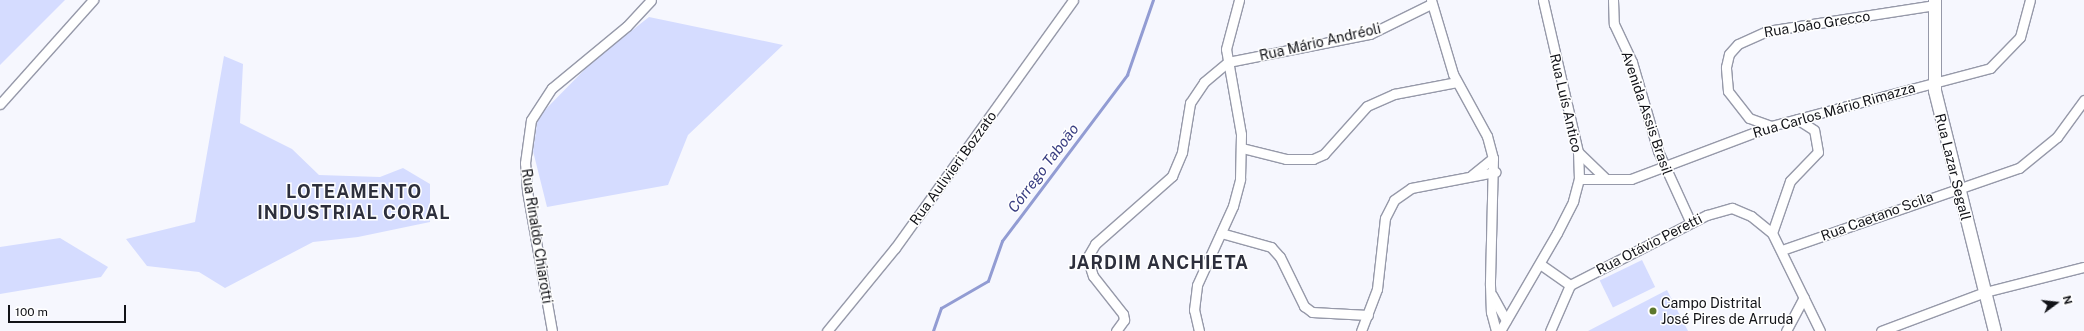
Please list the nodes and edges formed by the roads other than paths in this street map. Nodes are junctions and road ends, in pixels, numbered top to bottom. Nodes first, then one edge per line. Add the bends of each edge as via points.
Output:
1 (94, 0) edge
2 (651, 0) edge
3 (1073, 0) edge
4 (1239, 0) edge
5 (1543, 0) edge
6 (1613, 0) edge
7 (2030, 0) edge
8 (1431, 2) edge
9 (1935, 3) edge
10 (1228, 62) junction
11 (1457, 82) junction
12 (1934, 83) junction
13 (2084, 100) edge
14 (0, 104) edge
15 (1797, 119) junction
16 (1771, 126) junction
17 (1242, 148) junction
18 (1578, 152) junction
19 (1493, 158) junction
20 (1664, 168) junction
21 (1494, 172) junction
22 (1471, 176) junction
23 (1578, 179) junction
24 (1606, 179) junction
25 (1958, 187) junction
26 (1691, 223) junction
27 (1221, 233) junction
28 (1772, 233) junction
29 (1782, 250) junction
30 (1540, 264) junction
31 (2084, 267) edge
32 (1570, 286) junction
33 (1491, 291) junction
34 (1985, 292) junction
35 (1804, 297) junction
36 (1368, 315) junction
37 (1506, 320) junction
38 (552, 331) edge
39 (827, 331) edge
40 (1116, 331) edge
41 (1199, 331) edge
42 (1361, 331) edge
43 (1496, 331) edge
44 (1500, 331) edge
45 (1550, 331) edge
46 (1786, 331) edge
47 (1820, 331) edge
48 (1881, 331) edge
49 (1994, 331) edge

1 - 14 street
2 - 38 street, Rua Rinaldo Chiarotti via 627,26 552,88 531,120 525,163 527,190
3 - 39 street, Rua Aulivieri Bozzato via 895,248
4 - 10 street via 1227,38
5 - 18 street, Rua Luís Antico
6 - 20 street, Avenida Assis Brasil via 1614,24 1632,62
7 - 12 street, Rua Carlos Mário Rimazza via 2020,37 2001,60 1975,74
8 - 10 street, Rua Mário Andréoli via 1370,34
8 - 11 street
9 - 12 street, Rua Lazar Segall
9 - 16 street, Rua João Grecco via 1767,31 1738,44 1729,54 1726,67 1728,91 1749,118
10 - 17 street
10 - 40 street via 1204,82 1190,103 1182,152 1172,176 1090,251 1087,258 1093,276 1123,314 1124,320
11 - 17 street via 1394,94 1367,106 1324,154 1313,159 1286,159
11 - 19 street via 1487,136
12 - 15 street, Rua Carlos Mário Rimazza
12 - 25 street, Rua Lazar Segall
13 - 25 street, Rua Caetano Scila via 2057,137 2040,154 2019,168
15 - 16 street, Rua Carlos Mário Rimazza
15 - 28 street via 1814,130 1818,152 1787,187
16 - 20 street, Rua Carlos Mário Rimazza
17 - 27 street via 1238,191
18 - 23 street, Rua Luís Antico
18 - 24 street
19 - 21 street
19 - 22 street
20 - 24 street, Rua Carlos Mário Rimazza via 1631,179
20 - 26 street, Avenida Assis Brasil
21 - 22 street
21 - 33 street
22 - 36 street via 1457,182 1410,188 1394,200 1385,218 1380,269
23 - 24 street, Rua Carlos Mário Rimazza
23 - 30 street, Rua Luís Antico via 1573,201
25 - 29 street, Rua Caetano Scila
25 - 34 street, Rua Lazar Segall
26 - 28 street, Rua Otávio Peretti via 1732,208 1751,216
26 - 32 street, Rua Otávio Peretti
27 - 36 street via 1271,247 1280,257 1304,306 1312,312
27 - 41 street via 1194,297
28 - 29 street
29 - 35 street
30 - 32 street
30 - 37 street, Rua Luís Antico
31 - 34 street
32 - 45 street
33 - 37 street
33 - 43 street
34 - 48 street
34 - 49 street, Rua Lazar Segall
35 - 46 street
35 - 47 street
36 - 42 street
37 - 44 street, Rua Luís Antico

